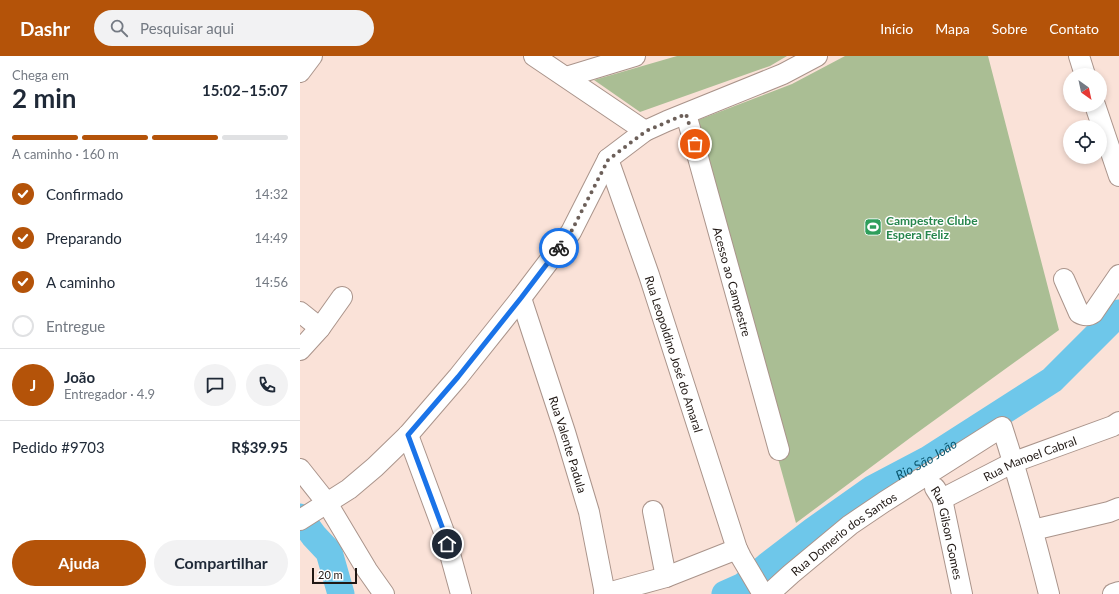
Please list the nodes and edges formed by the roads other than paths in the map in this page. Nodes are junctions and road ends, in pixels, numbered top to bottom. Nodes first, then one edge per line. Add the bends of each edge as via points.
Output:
1 (312, 56) edge
2 (534, 56) edge
3 (635, 56) edge
4 (817, 56) edge
5 (1079, 56) edge
6 (1083, 68) edge
7 (300, 72) edge
8 (566, 77) junction
9 (1097, 112) edge
10 (686, 114) junction
11 (646, 131) junction
12 (608, 160) junction
13 (1119, 176) edge
14 (1119, 275) edge
15 (1064, 279) dead end
16 (342, 297) dead end
17 (521, 298) junction
18 (300, 312) edge
19 (320, 328) junction
20 (300, 350) edge
21 (1119, 422) edge
22 (408, 435) junction
23 (779, 450) dead end
24 (1014, 462) junction
25 (300, 469) edge
26 (927, 474) junction
27 (942, 499) junction
28 (1119, 508) edge
29 (653, 511) dead end
30 (313, 512) edge
31 (1033, 530) junction
32 (739, 553) junction
33 (666, 577) junction
34 (763, 591) edge
35 (1119, 592) edge
36 (384, 594) edge
37 (461, 594) edge
38 (604, 594) edge
39 (962, 594) edge
40 (1049, 594) edge
41 (1113, 594) edge

1 - 7 street
2 - 8 street
3 - 8 street
4 - 10 street via 783,74
5 - 6 street
8 - 11 street
9 - 13 street
10 - 11 street
10 - 23 street, Acesso ao Campestre
11 - 12 street
12 - 17 street via 571,232
12 - 32 street, Rua Leopoldino José do Amaral via 649,275
14 - 15 street via 1094,313 1088,315 1079,313
16 - 19 street
17 - 22 street
17 - 38 street, Rua Valente Padula via 589,512
18 - 19 street
19 - 20 street
21 - 24 street, Rua Manoel Cabral
22 - 30 street via 349,489
22 - 37 street via 444,532
24 - 26 street, Rua Domerio dos Santos via 1002,427
24 - 27 street, Rua Manoel Cabral
24 - 31 street
25 - 30 street
26 - 27 street, Rua Gilson Gomes
26 - 34 street, Rua Domerio dos Santos via 850,525 792,574
27 - 39 street, Rua Gilson Gomes
28 - 31 street
29 - 33 street
30 - 36 street via 367,570
31 - 40 street
32 - 33 street
32 - 34 street, Rua Leopoldino José do Amaral
33 - 38 street
35 - 41 street

